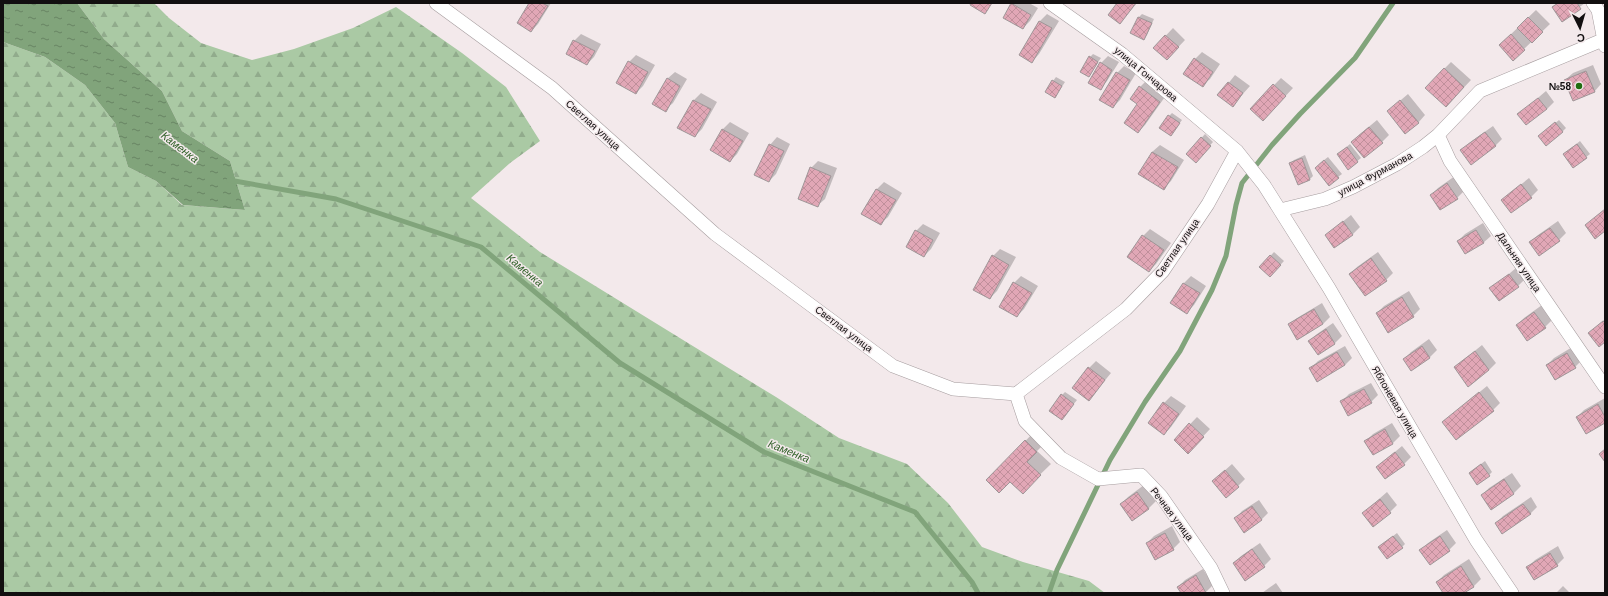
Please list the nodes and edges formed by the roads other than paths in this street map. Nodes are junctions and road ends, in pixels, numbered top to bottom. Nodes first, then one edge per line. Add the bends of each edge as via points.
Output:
1 (436, 3) edge
2 (1050, 3) edge
3 (1593, 3) edge
4 (1605, 42) edge
5 (1438, 135) junction
6 (1237, 151) junction
7 (1264, 184) joint
8 (1280, 210) junction
9 (1605, 387) edge
10 (1016, 394) junction
11 (1223, 593) edge
12 (1512, 593) edge

1 - 10 street, Светлая улица via 552,88 715,234 893,366 952,388
2 - 6 street, улица Гончарова via 1122,54
3 - 4 street via 1598,10
4 - 5 street, улица Фурманова via 1480,91
5 - 8 street, улица Фурманова via 1397,164 1353,187 1325,199
5 - 9 street, Дальняя улица via 1450,162
6 - 7 street, улица Гончарова
6 - 10 street, Светлая улица via 1208,204 1163,271 1126,309
7 - 8 street, Яблоневая улица
8 - 12 street, Яблоневая улица via 1329,288 1476,540
10 - 11 street, Речная улица via 1025,421 1061,458 1098,479 1141,475 1161,496 1212,568

